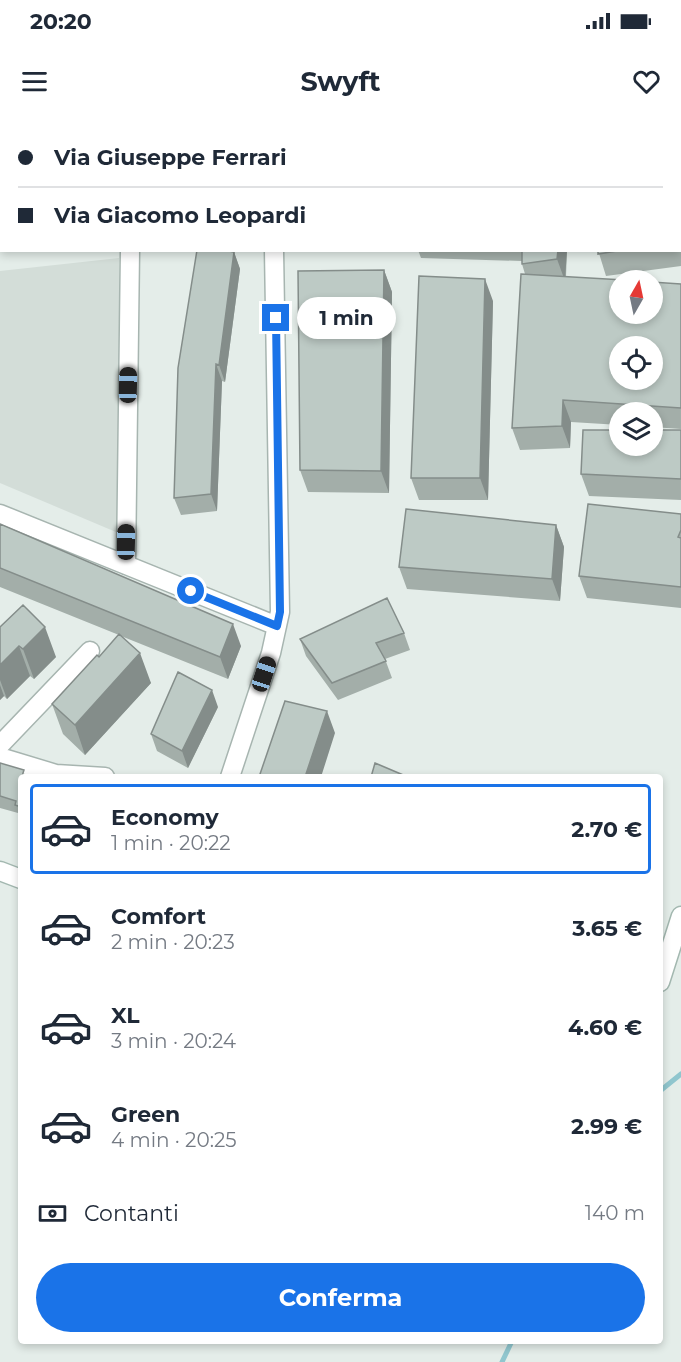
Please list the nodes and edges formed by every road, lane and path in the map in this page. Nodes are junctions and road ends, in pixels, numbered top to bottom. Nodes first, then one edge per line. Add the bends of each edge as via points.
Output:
1 (130, 252) edge
2 (274, 252) edge
3 (0, 514) edge
4 (126, 565) junction
5 (277, 626) junction
6 (90, 651) dead end
7 (0, 746) edge
8 (0, 757) edge
9 (56, 774) edge
10 (231, 774) edge
11 (0, 871) edge
12 (18, 878) edge
13 (681, 916) edge
14 (663, 973) edge

1 - 4 street
2 - 5 street via 280,612
3 - 4 street
4 - 5 street
5 - 10 street
6 - 7 street
8 - 9 street
11 - 12 street
13 - 14 street

